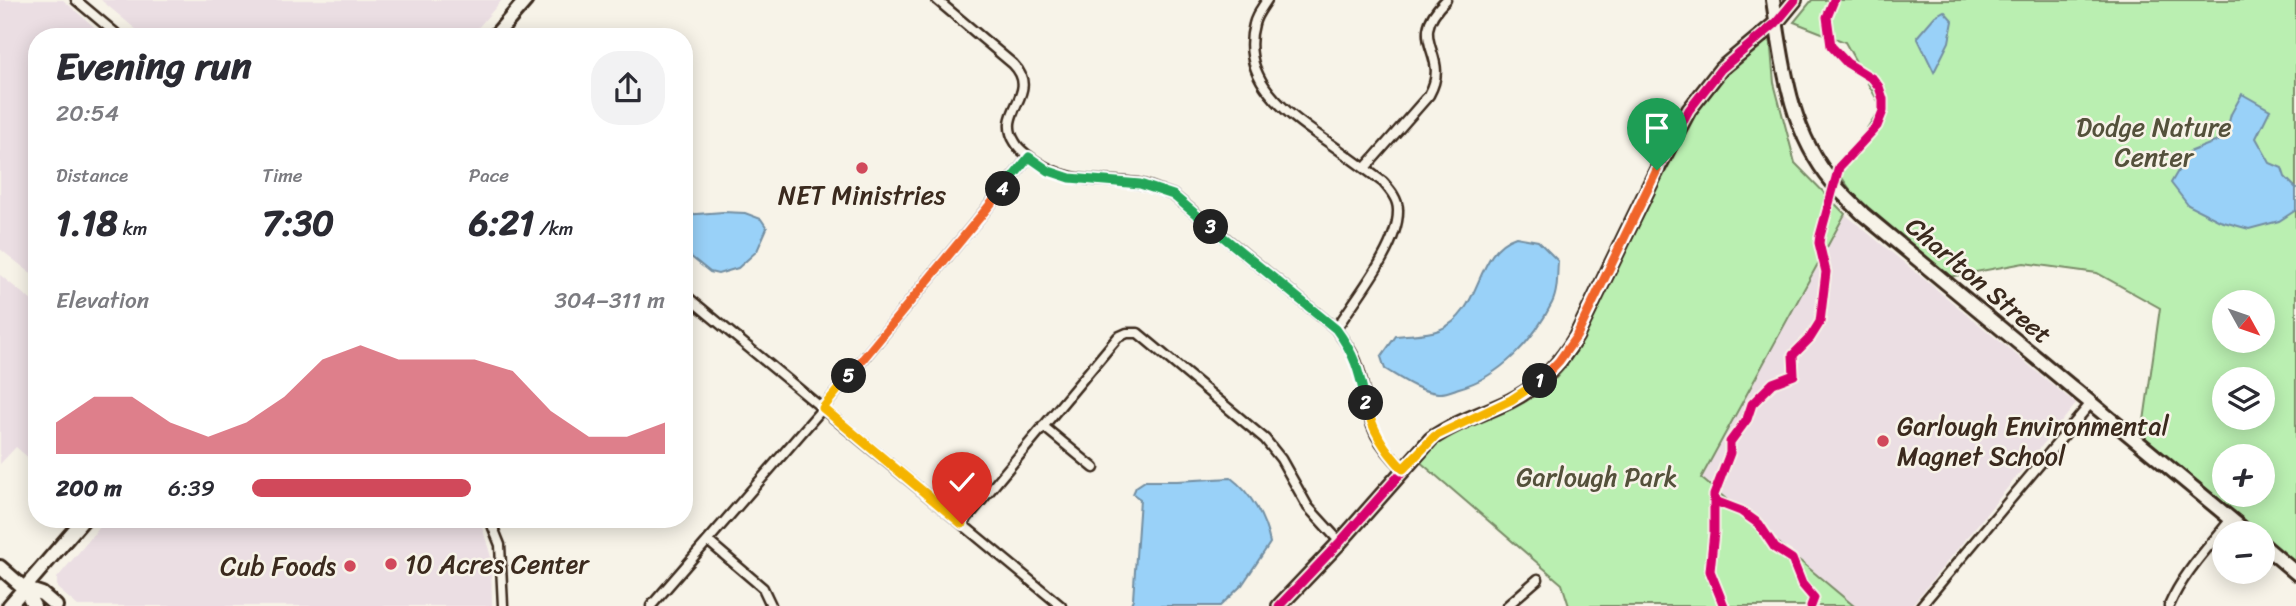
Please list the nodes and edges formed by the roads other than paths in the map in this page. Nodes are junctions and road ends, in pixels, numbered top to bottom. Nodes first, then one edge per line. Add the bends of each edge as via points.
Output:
1 (76, 0) edge
2 (526, 0) edge
3 (937, 0) edge
4 (1267, 0) edge
5 (1446, 0) edge
6 (1773, 0) edge
7 (1795, 0) edge
8 (1776, 23) junction
9 (109, 28) edge
10 (502, 28) edge
11 (1029, 157) junction
12 (1365, 168) junction
13 (693, 300) edge
14 (1336, 329) junction
15 (2091, 403) junction
16 (823, 408) junction
17 (1044, 426) junction
18 (1094, 468) dead end
19 (1403, 469) junction
20 (2231, 519) junction
21 (2233, 521) edge
22 (962, 524) junction
23 (76, 528) edge
24 (493, 528) edge
25 (708, 541) junction
26 (1340, 542) junction
27 (2275, 555) edge
28 (0, 567) edge
29 (2296, 573) edge
30 (1538, 579) dead end
31 (24, 588) junction
32 (771, 605) edge
33 (9, 606) edge
34 (34, 606) edge
35 (56, 606) edge
36 (503, 606) edge
37 (651, 606) edge
38 (1061, 606) edge
39 (1279, 606) edge
40 (1507, 606) edge
41 (1921, 606) edge
42 (2169, 606) edge

1 - 9 street
2 - 10 street
3 - 11 street via 1020,72 1024,89 1009,128 1017,146
4 - 12 street via 1254,20 1251,38 1257,74 1290,116
5 - 12 street via 1428,23 1436,83
6 - 8 street, Charlton Street
7 - 8 street
8 - 15 street, Charlton Street via 1793,111 1811,151 1833,183 1863,214
8 - 19 street via 1721,69 1689,110 1576,337 1559,361 1524,393 1435,436
11 - 14 street via 1070,178 1140,184 1173,195
11 - 16 street
12 - 14 street via 1393,193 1398,209 1392,242
13 - 16 street
14 - 19 street via 1357,363 1376,434
15 - 20 street, Charlton Street
15 - 41 street
16 - 22 street
16 - 25 street
17 - 18 street
17 - 22 street
17 - 26 street via 1118,337 1138,333 1265,439 1308,507
19 - 26 street
20 - 21 street, Charlton Street
20 - 42 street via 2189,570
22 - 38 street
23 - 31 street
24 - 36 street via 500,545
25 - 32 street via 763,588
25 - 37 street
26 - 39 street
27 - 29 street
28 - 31 street
30 - 40 street
31 - 33 street
31 - 34 street
31 - 35 street via 42,594

